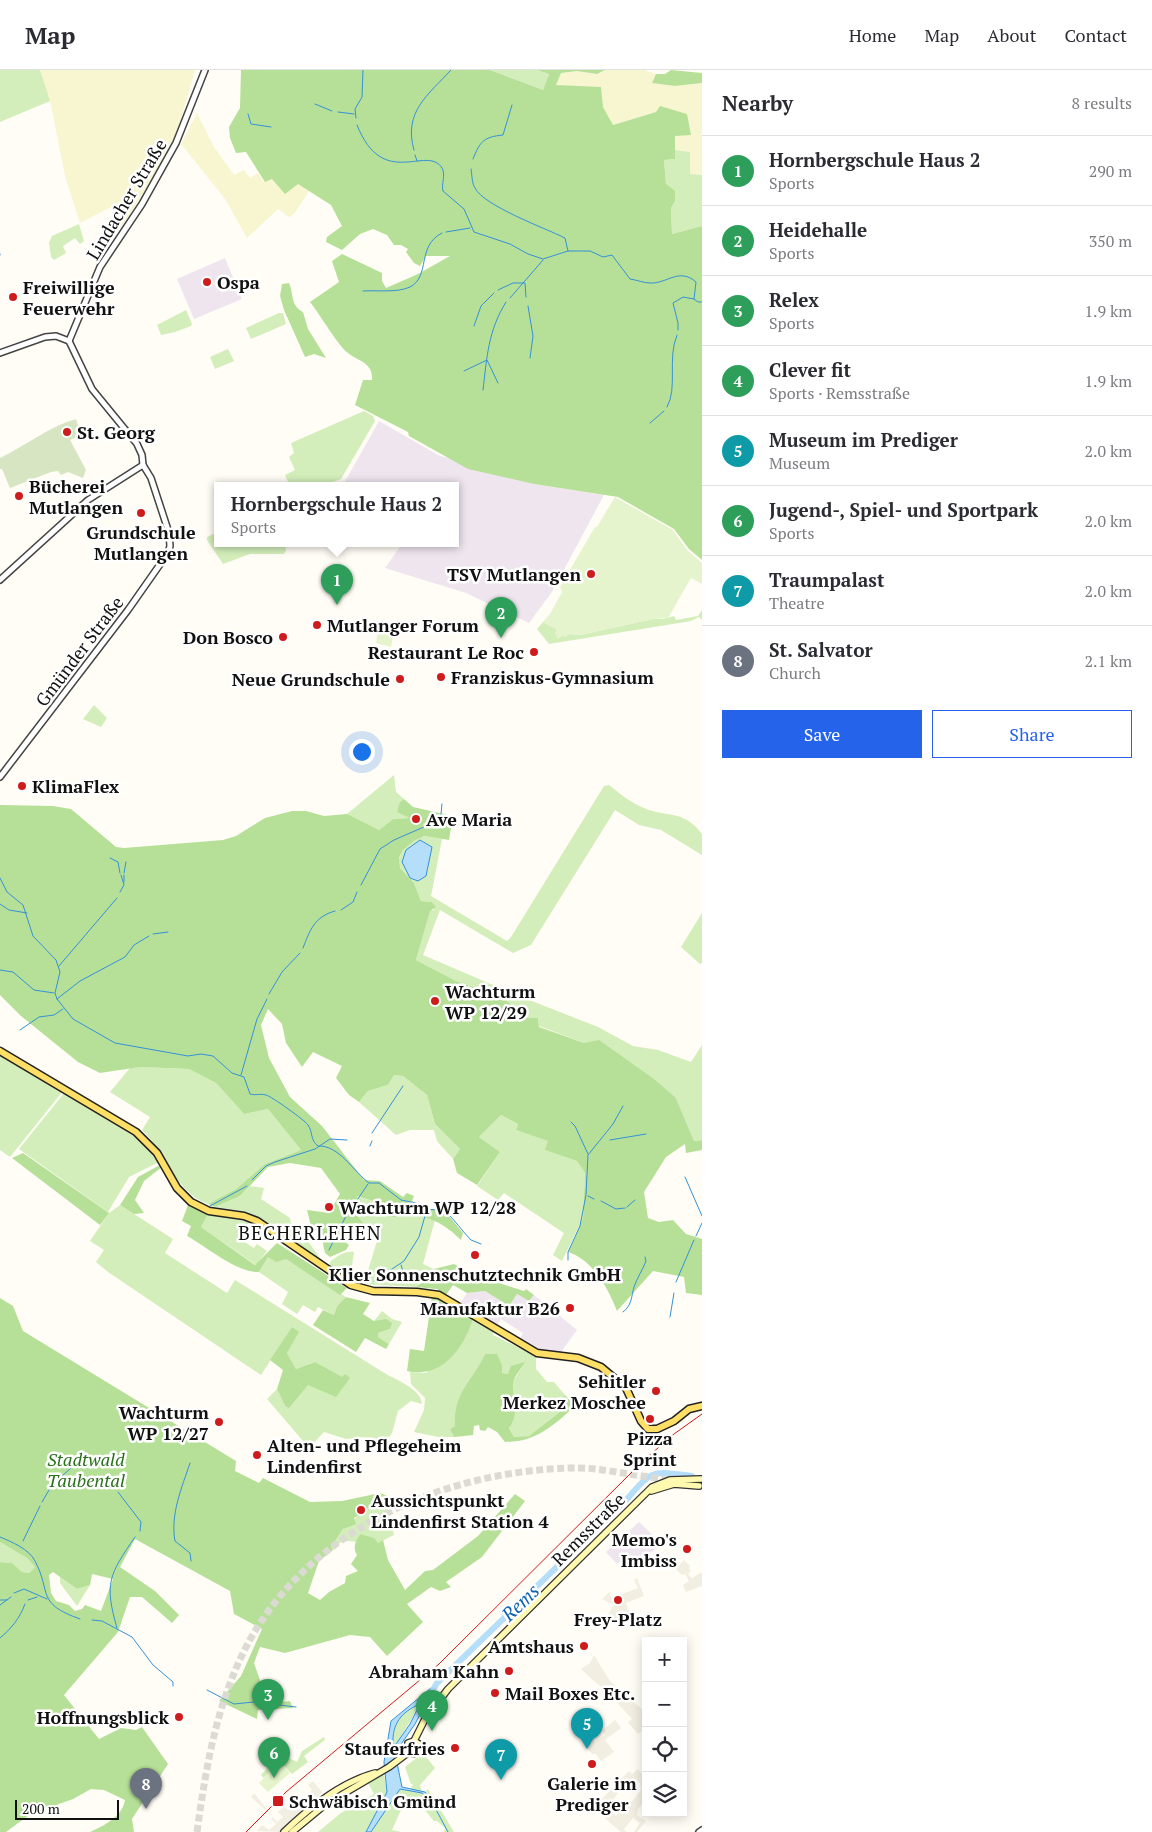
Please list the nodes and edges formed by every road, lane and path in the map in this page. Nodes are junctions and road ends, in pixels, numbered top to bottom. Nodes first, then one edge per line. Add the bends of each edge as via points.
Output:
1 (205, 70) edge
2 (69, 341) junction
3 (0, 353) edge
4 (142, 465) junction
5 (0, 580) edge
6 (0, 776) edge
7 (0, 1051) edge
8 (702, 1407) edge
9 (701, 1478) edge
10 (662, 1484) junction
11 (700, 1488) edge
12 (414, 1741) junction
13 (409, 1752) junction
14 (382, 1771) junction
15 (284, 1832) edge
16 (292, 1832) edge

1 - 2 street, Lindacher Straße via 176,143 142,204 100,267
2 - 3 street via 56,336 45,337
2 - 4 street via 92,389 137,444
4 - 5 street via 88,500
4 - 6 street, Gmünder Straße via 154,484 170,539 164,561
7 - 8 main road via 122,1123 151,1146 177,1188 191,1202 209,1211 236,1214 257,1221 351,1285 373,1291 439,1296 537,1353 590,1361 626,1388 643,1425 653,1430 693,1407
9 - 10 main road, Remsstraße
9 - 11 main road
10 - 11 main road, Remsstraße
10 - 12 main road, Remsstraße via 644,1494 448,1689 424,1721
12 - 13 main road via 407,1746
12 - 13 main road via 419,1744 419,1750 414,1754
13 - 14 main road
14 - 15 main road via 365,1776 329,1796
14 - 16 main road via 326,1804

